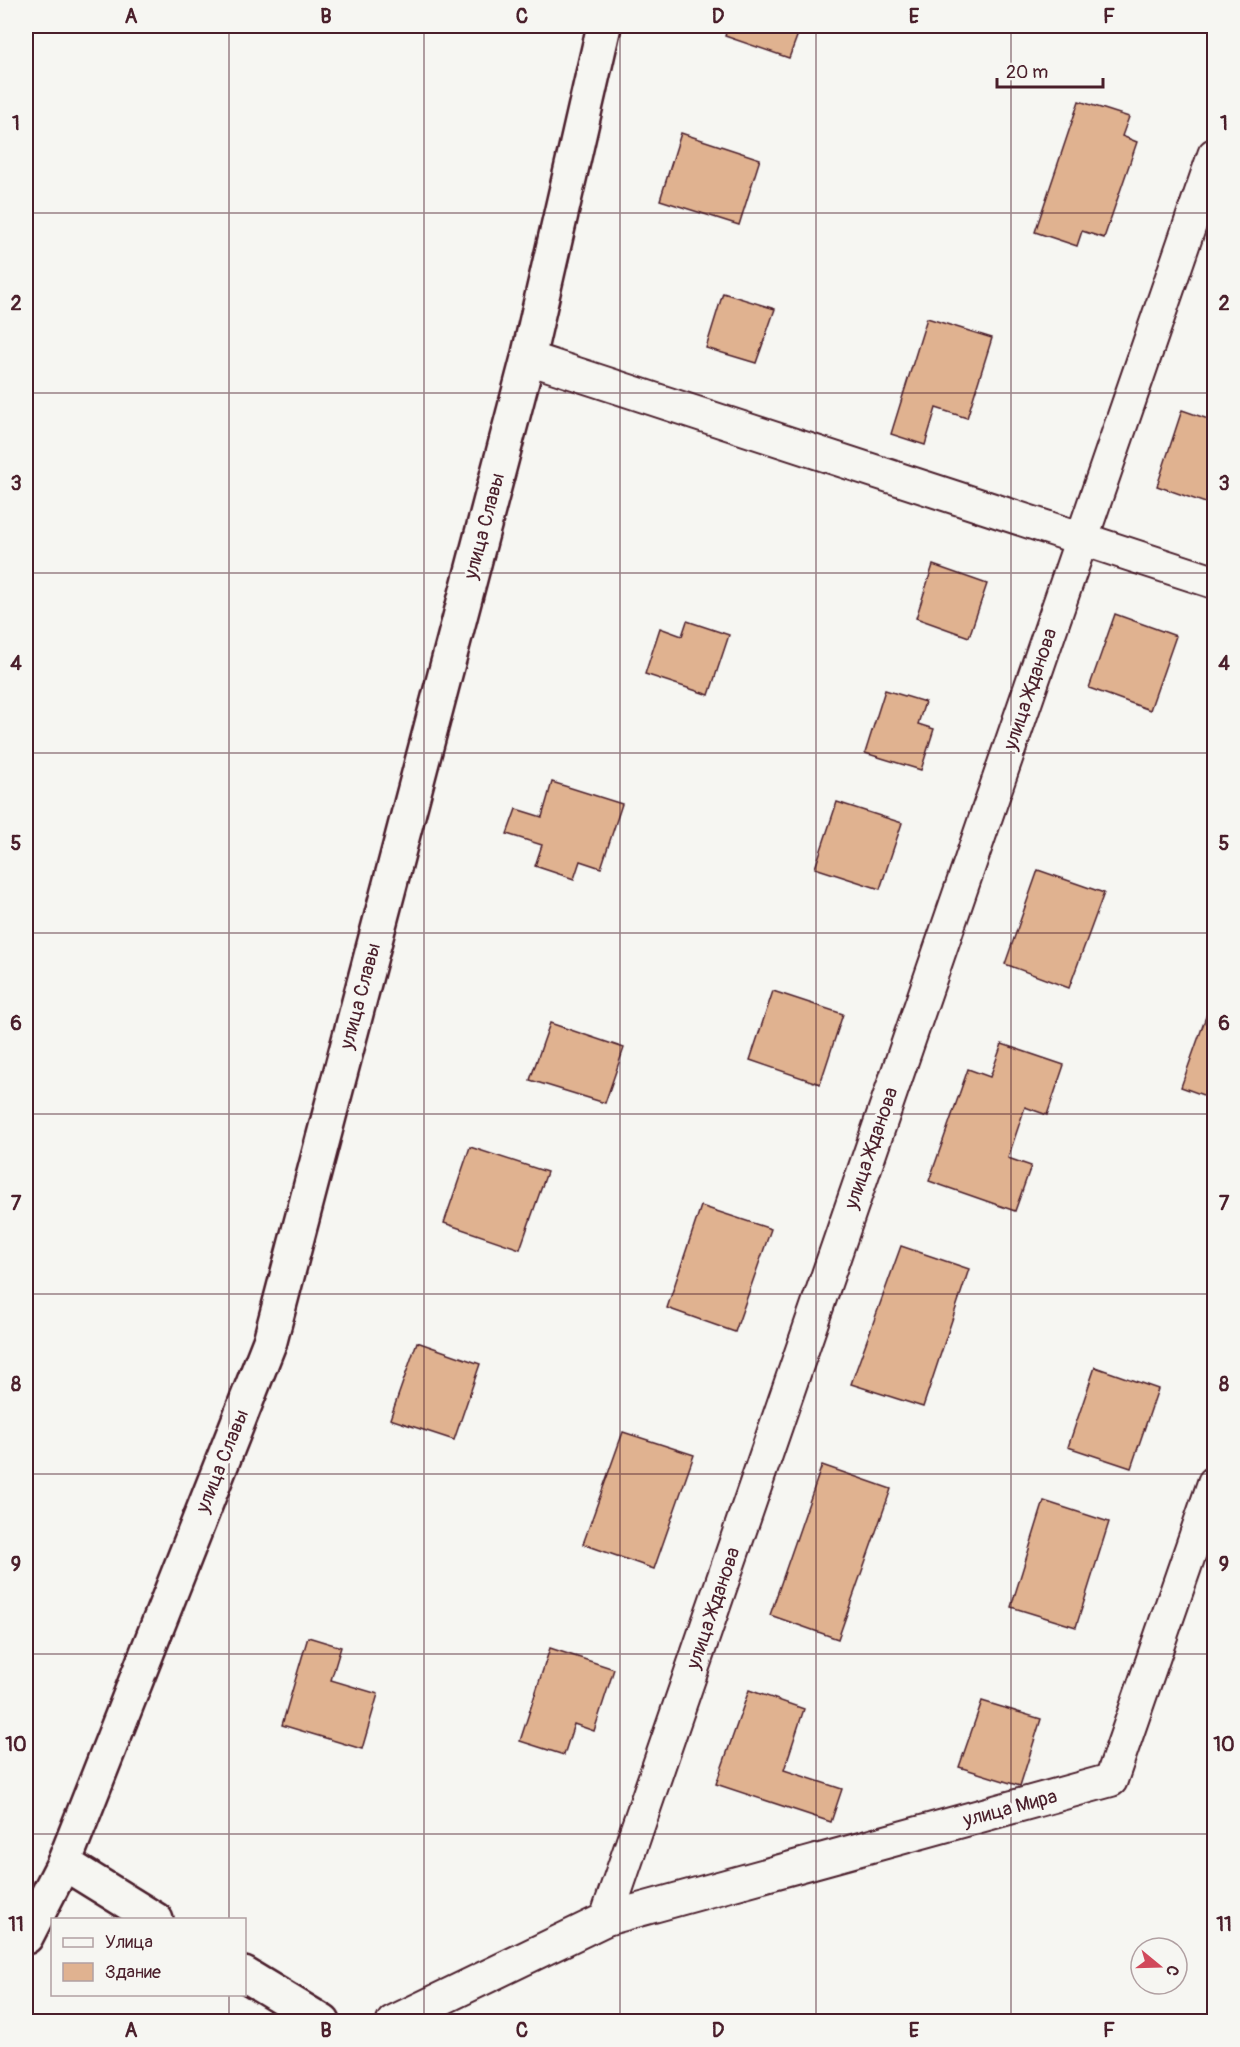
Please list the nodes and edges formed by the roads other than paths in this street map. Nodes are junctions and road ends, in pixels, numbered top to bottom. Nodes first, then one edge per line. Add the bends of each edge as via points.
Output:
1 (604, 26) edge
2 (1215, 154) edge
3 (528, 358) junction
4 (1081, 539) junction
5 (1215, 582) edge
6 (1215, 1483) edge
7 (64, 1863) junction
8 (153, 1918) edge
9 (606, 1919) junction
10 (26, 1937) edge
11 (246, 1975) edge
12 (323, 2022) edge
13 (393, 2022) edge

1 - 3 main road, улица Славы
2 - 4 street, улица Жданова
3 - 4 street
3 - 7 main road, улица Славы via 270,1341
4 - 5 street
4 - 9 street, улица Жданова
6 - 9 street, улица Мира via 1111,1780
7 - 8 main road
7 - 10 main road, улица Славы
9 - 13 street
11 - 12 main road

